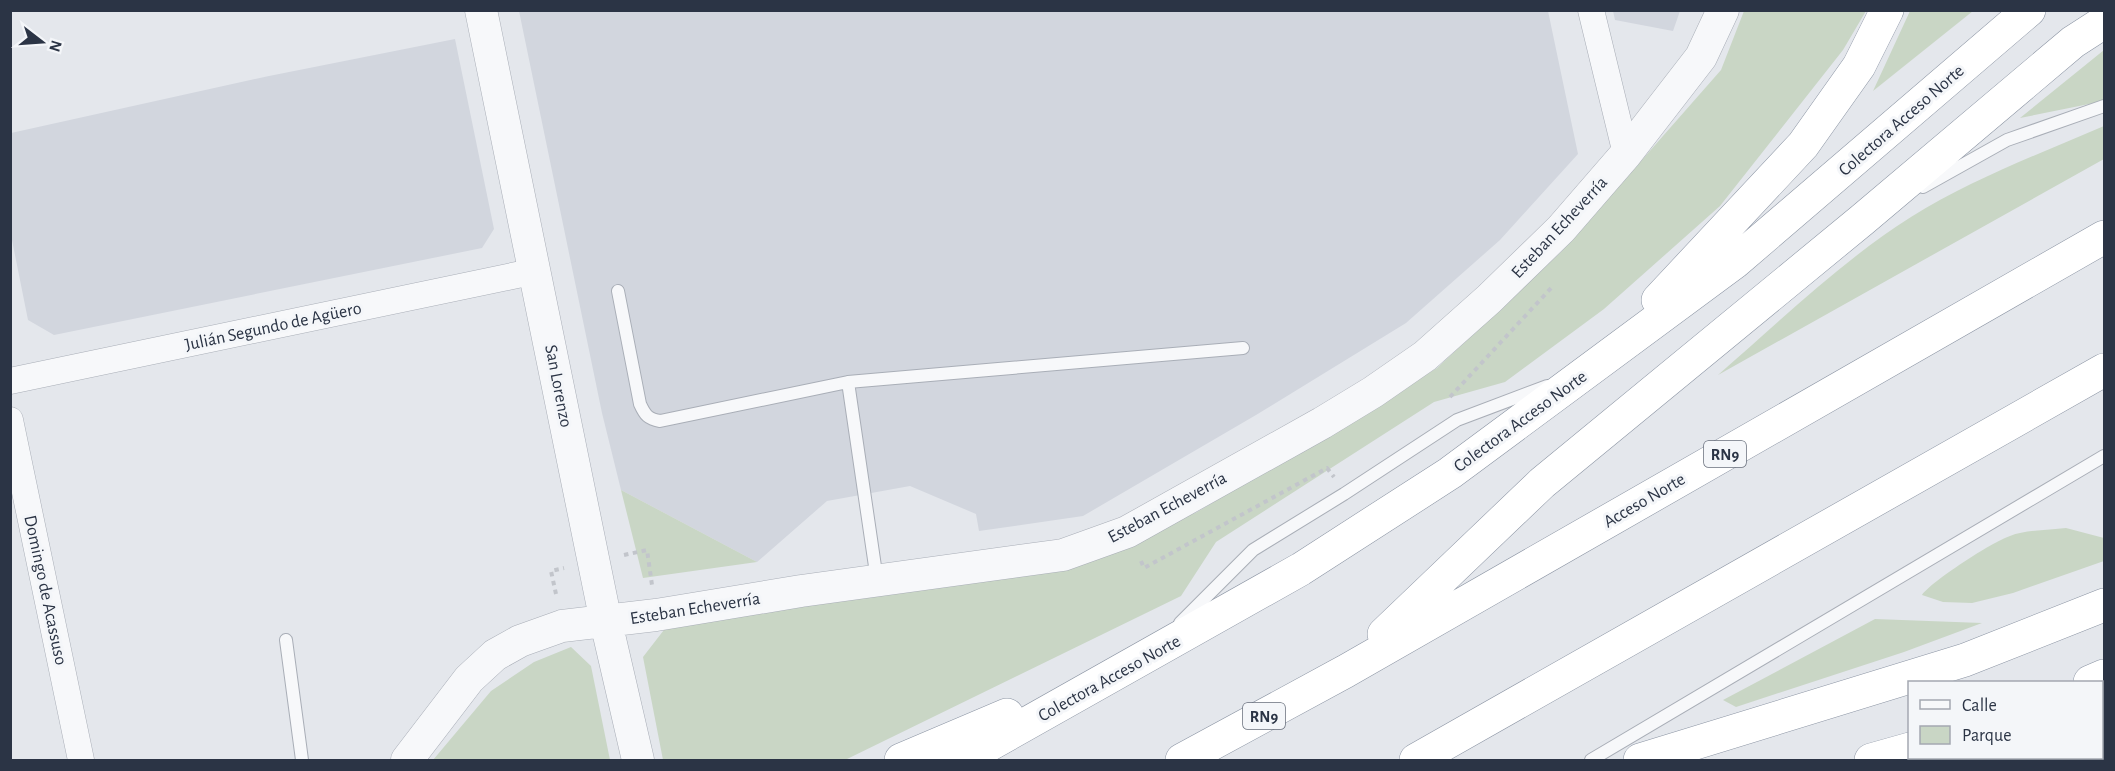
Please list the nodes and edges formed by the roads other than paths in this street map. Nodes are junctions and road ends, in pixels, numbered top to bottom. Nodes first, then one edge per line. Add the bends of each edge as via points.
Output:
1 (481, 10) edge
2 (1591, 10) edge
3 (1723, 10) edge
4 (1887, 10) edge
5 (2029, 10) edge
6 (2104, 22) edge
7 (2104, 106) edge
8 (1626, 154) junction
9 (1862, 220) junction
10 (2104, 237) edge
11 (536, 271) junction
12 (618, 291) dead end
13 (1243, 348) dead end
14 (1593, 368) junction
15 (2104, 370) edge
16 (10, 381) edge
17 (848, 382) junction
18 (10, 420) edge
19 (2104, 456) edge
20 (877, 581) junction
21 (2104, 604) edge
22 (606, 622) junction
23 (286, 640) dead end
24 (1147, 657) junction
25 (1346, 671) junction
26 (1908, 750) edge
27 (81, 760) edge
28 (302, 760) edge
29 (407, 760) edge
30 (638, 760) edge
31 (901, 760) edge
32 (962, 760) edge
33 (1182, 760) edge
34 (1416, 760) edge
35 (1591, 760) edge
36 (1640, 760) edge
37 (1871, 760) edge

1 - 11 street, San Lorenzo
2 - 8 street
3 - 8 street, Esteban Echeverría via 1701,57
4 - 14 highway via 1858,66 1803,145
5 - 14 highway, Colectora Acceso Norte via 1735,262
6 - 9 highway via 2073,42
7 - 9 lane via 2007,140
8 - 20 street, Esteban Echeverría via 1561,229 1425,356 1322,423 1127,532 1093,545 1063,555
9 - 25 highway via 1542,483
10 - 25 highway, Acceso Norte / RN9
11 - 16 street, Julián Segundo de Agüero
11 - 22 street, San Lorenzo
12 - 17 lane via 640,404 651,420
13 - 17 lane
14 - 24 highway, Colectora Acceso Norte via 1449,473 1321,556
15 - 34 highway
17 - 20 lane
18 - 27 street, Domingo de Acassuso
19 - 35 lane
20 - 22 street, Esteban Echeverría
21 - 36 highway via 1965,660
22 - 29 street, Esteban Echeverría via 562,627 520,641 495,655 470,679
22 - 30 street, San Lorenzo
23 - 28 lane
24 - 31 highway
24 - 32 highway, Colectora Acceso Norte
25 - 33 highway, Acceso Norte / RN9
26 - 37 highway

